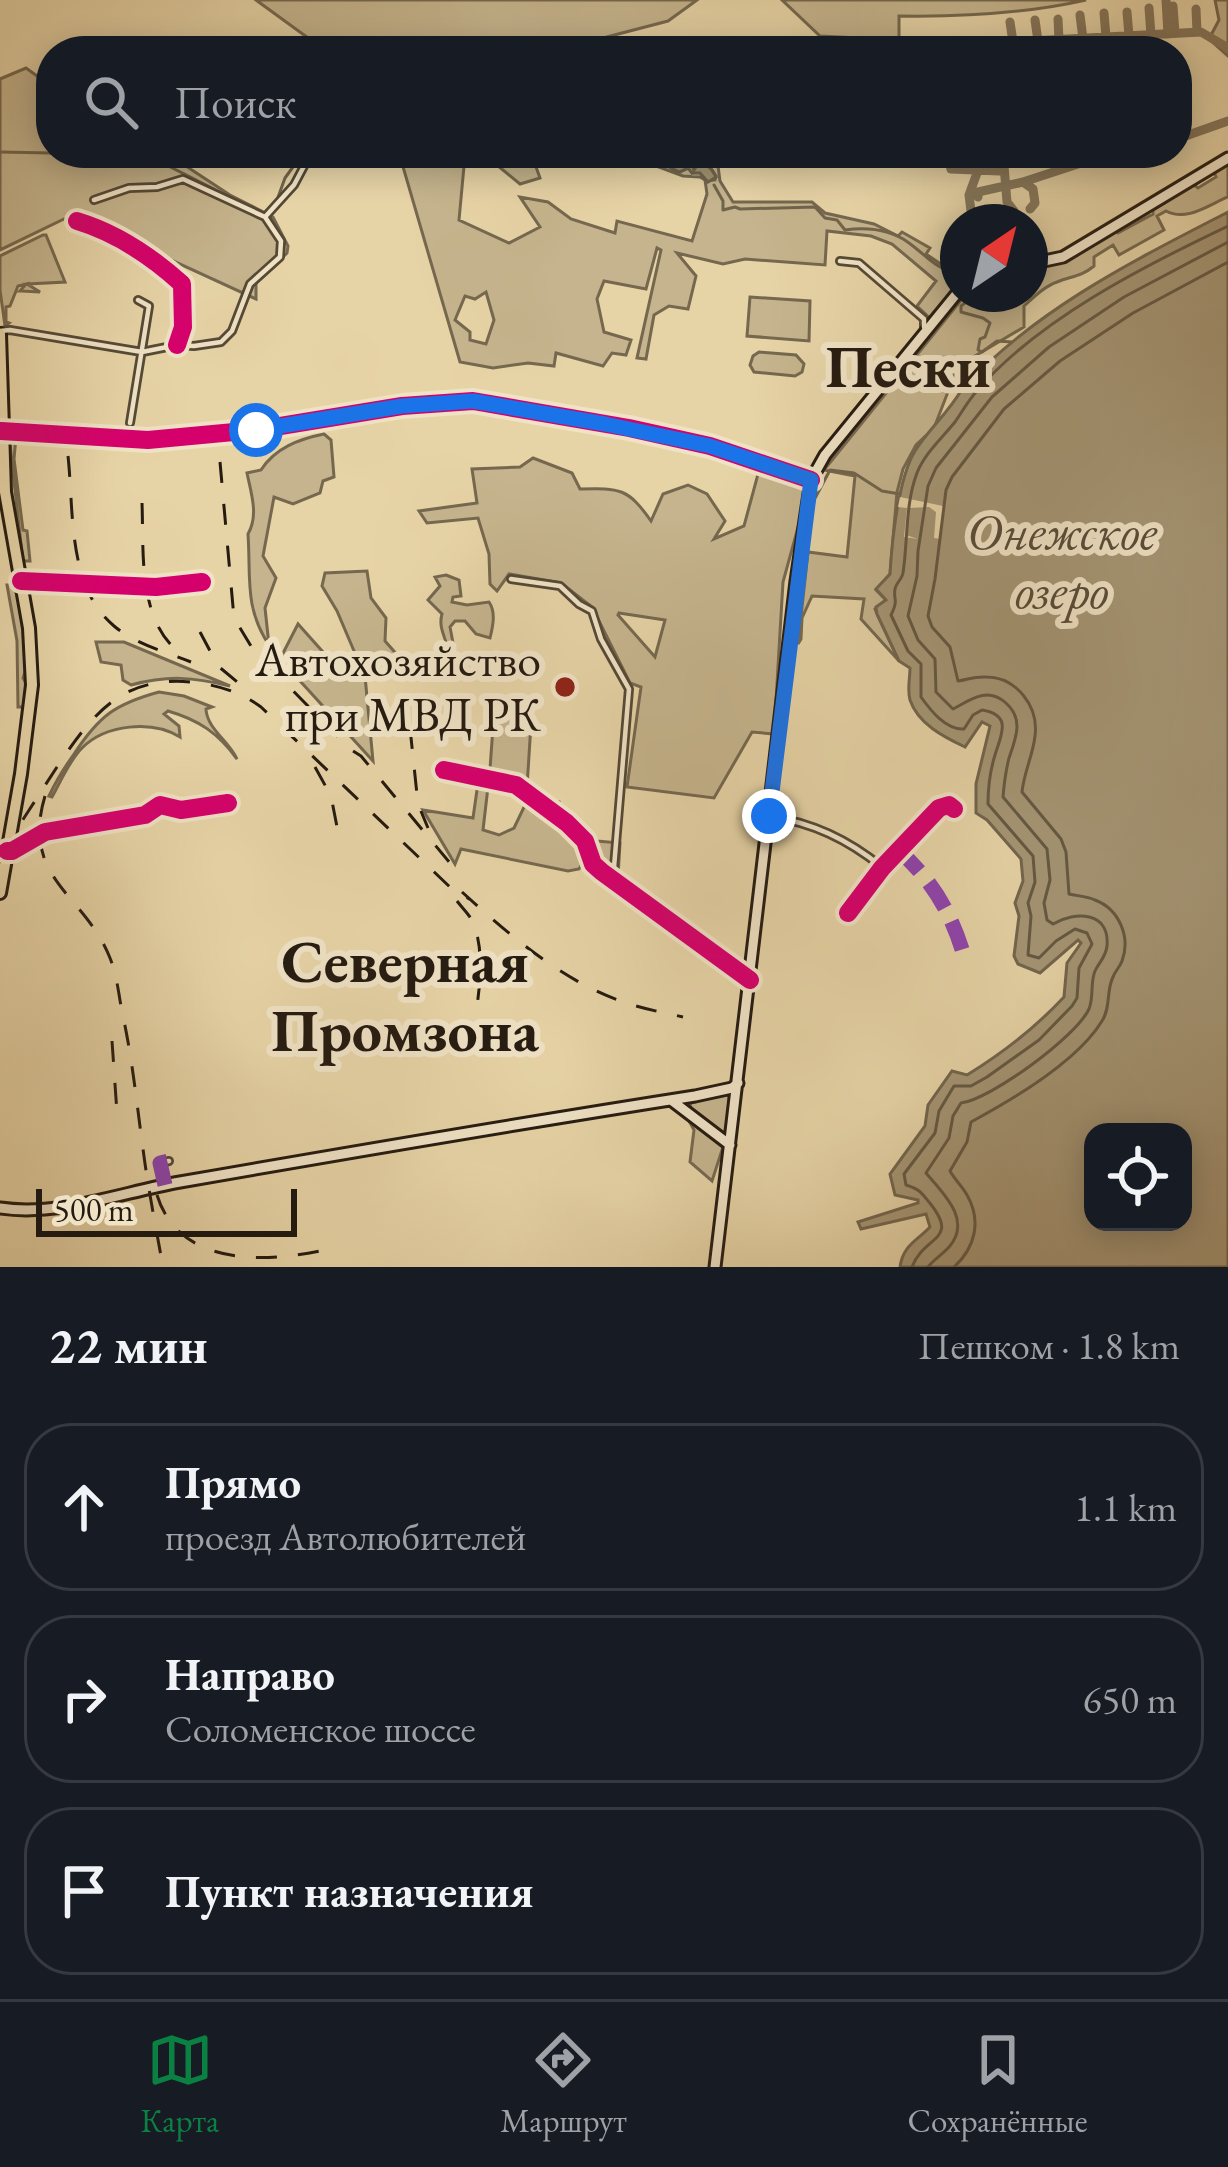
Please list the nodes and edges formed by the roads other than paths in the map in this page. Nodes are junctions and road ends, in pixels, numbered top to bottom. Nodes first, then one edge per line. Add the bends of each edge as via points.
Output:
1 (1228, 158) edge
2 (303, 168) edge
3 (94, 200) dead end
4 (265, 217) junction
5 (76, 221) dead end
6 (1048, 260) edge
7 (840, 262) dead end
8 (138, 300) dead end
9 (941, 312) edge
10 (0, 332) edge
11 (924, 333) junction
12 (177, 345) junction
13 (142, 352) junction
14 (130, 423) dead end
15 (1, 431) edge
16 (811, 480) junction
17 (511, 579) dead end
18 (21, 581) junction
19 (202, 582) dead end
20 (444, 770) dead end
21 (227, 803) dead end
22 (954, 809) dead end
23 (769, 816) junction
24 (8, 851) junction
25 (882, 868) junction
26 (614, 879) junction
27 (0, 893) edge
28 (848, 913) dead end
29 (750, 980) junction
30 (738, 1082) junction
31 (727, 1090) junction
32 (695, 1096) junction
33 (671, 1100) junction
34 (736, 1100) junction
35 (688, 1111) junction
36 (732, 1131) junction
37 (718, 1135) junction
38 (730, 1145) junction
39 (169, 1161) dead end
40 (166, 1185) junction
41 (0, 1208) edge
42 (715, 1267) edge

1 - 6 main road
2 - 4 street
3 - 4 street via 183,179
4 - 12 street via 281,241 280,257 250,284 232,331 220,342
5 - 12 street via 119,238 182,284
7 - 11 street via 859,263 924,320
8 - 13 street via 149,306
9 - 11 main road
10 - 13 street
10 - 15 main road
11 - 16 main road
12 - 13 street
13 - 14 street
15 - 16 street via 148,440 473,401 710,446
15 - 18 main road
16 - 23 main road
17 - 26 street via 560,586 592,610 629,689
18 - 19 street
18 - 24 main road via 31,700
20 - 26 street via 516,785 567,823 593,864
21 - 24 street via 160,806 45,832
22 - 25 street via 939,808
23 - 25 street via 818,827
23 - 29 main road
24 - 27 main road
25 - 28 street
26 - 29 street
29 - 30 main road
30 - 31 main road
30 - 34 main road
31 - 32 main road
31 - 34 main road
32 - 33 main road
32 - 35 main road
33 - 35 main road
33 - 40 main road
34 - 36 main road
35 - 37 main road
36 - 37 main road
36 - 38 main road
37 - 38 main road
38 - 42 main road
39 - 40 street via 160,1163
40 - 41 main road

